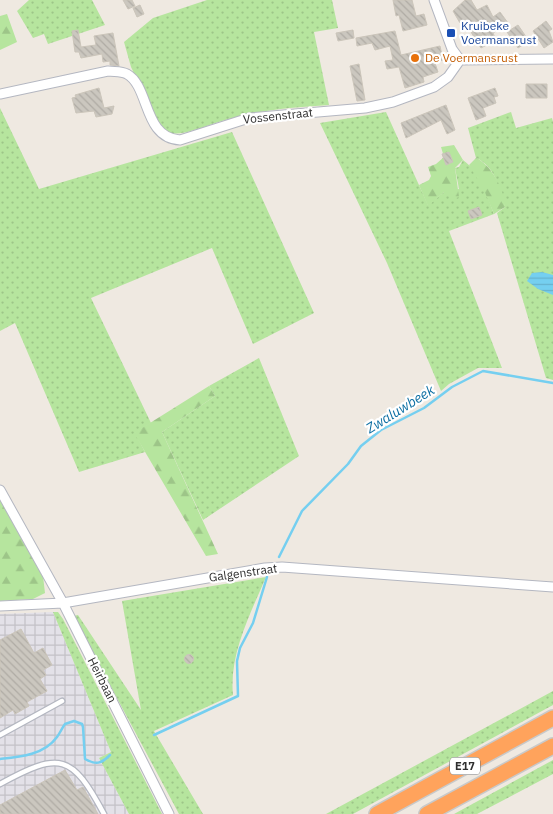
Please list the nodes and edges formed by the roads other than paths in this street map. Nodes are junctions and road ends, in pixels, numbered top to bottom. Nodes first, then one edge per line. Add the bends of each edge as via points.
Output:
1 (434, 0) edge
2 (553, 59) edge
3 (460, 60) junction
4 (0, 94) edge
5 (0, 490) edge
6 (553, 587) edge
7 (63, 603) junction
8 (0, 606) edge
9 (62, 701) dead end
10 (553, 718) edge
11 (0, 735) edge
12 (553, 746) edge
13 (0, 784) edge
14 (104, 814) edge
15 (170, 814) edge
16 (378, 814) edge
17 (427, 814) edge

1 - 3 street via 452,50
2 - 3 street
3 - 4 street, Vossenstraat via 448,77 434,87 393,102 365,108 249,118 180,140 173,140 156,128 132,79 121,72 108,71
5 - 7 street
6 - 7 street, Galgenstraat via 282,568
7 - 8 street
7 - 15 street, Heirbaan
9 - 11 lane
10 - 16 highway, E17
12 - 17 highway, E17
13 - 14 lane via 21,772 52,762 66,763 90,786

